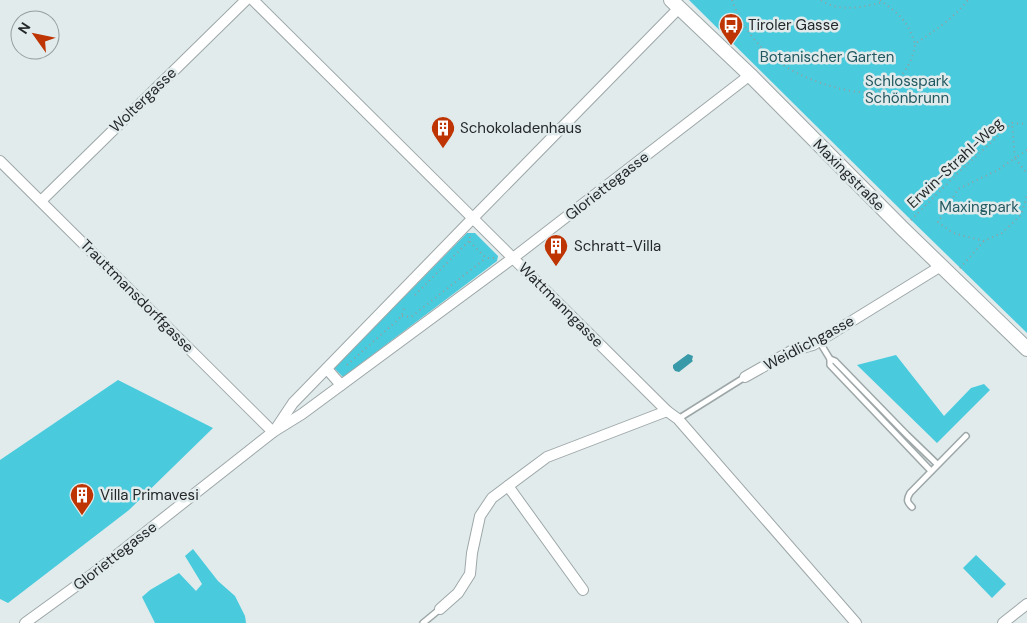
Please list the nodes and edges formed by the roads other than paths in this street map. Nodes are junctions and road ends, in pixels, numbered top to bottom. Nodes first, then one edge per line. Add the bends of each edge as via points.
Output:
1 (246, 0) edge
2 (253, 0) edge
3 (675, 4) edge
4 (750, 75) junction
5 (0, 161) edge
6 (40, 201) junction
7 (473, 218) junction
8 (513, 258) junction
9 (941, 266) junction
10 (819, 341) junction
11 (1027, 349) edge
12 (830, 359) junction
13 (330, 373) junction
14 (745, 377) joint
15 (341, 385) junction
16 (668, 411) junction
17 (678, 419) junction
18 (273, 432) junction
19 (966, 436) dead end
20 (938, 464) junction
21 (931, 471) junction
22 (508, 486) junction
23 (912, 507) dead end
24 (583, 590) dead end
25 (1027, 604) edge
26 (440, 609) joint
27 (25, 623) edge
28 (423, 623) edge
29 (856, 623) edge
30 (1002, 623) edge

1 - 6 street, Woltergasse
2 - 7 street, Wattmanngasse
3 - 4 street, Maxingstraße
3 - 7 street
4 - 8 street, Gloriettegasse
4 - 9 street, Maxingstraße
5 - 6 street, Trauttmansdorffgasse
6 - 18 street, Trauttmansdorffgasse
7 - 8 street, Wattmanngasse
7 - 13 street, Gloriettegasse
8 - 15 street, Gloriettegasse
8 - 16 street, Wattmanngasse
9 - 10 street, Weidlichgasse
9 - 11 street, Maxingstraße
10 - 12 lane
10 - 14 street, Weidlichgasse via 791,351
12 - 20 lane
12 - 21 lane via 830,365
13 - 15 street
13 - 18 street, Gloriettegasse via 293,403
14 - 17 lane, Weidlichgasse
15 - 18 street, Gloriettegasse
16 - 17 street, Wattmanngasse
16 - 22 street via 547,457
17 - 29 street, Wattmanngasse
18 - 27 street, Gloriettegasse
19 - 20 lane
20 - 21 lane
21 - 23 lane via 908,495
22 - 24 street
22 - 26 street via 492,498 480,516 470,574 458,593
25 - 30 street
26 - 28 lane

